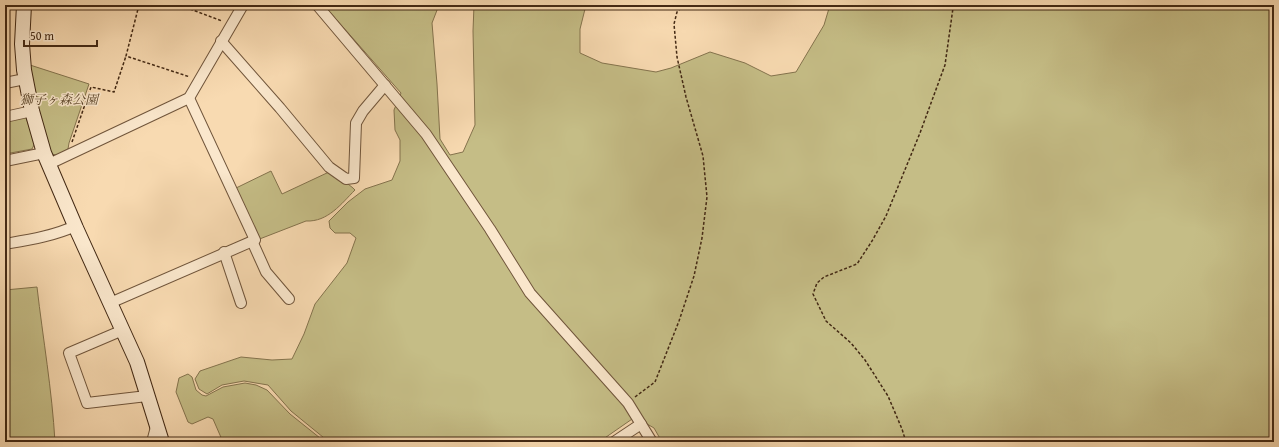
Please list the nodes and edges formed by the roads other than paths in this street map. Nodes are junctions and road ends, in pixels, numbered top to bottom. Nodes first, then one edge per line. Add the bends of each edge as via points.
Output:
1 (24, 5) edge
2 (243, 5) edge
3 (317, 5) edge
4 (221, 41) junction
5 (26, 79) junction
6 (5, 83) edge
7 (385, 85) junction
8 (189, 98) junction
9 (32, 111) junction
10 (5, 117) edge
11 (47, 159) junction
12 (5, 161) edge
13 (75, 226) junction
14 (252, 241) junction
15 (5, 244) edge
16 (224, 252) junction
17 (289, 299) dead end
18 (110, 303) junction
19 (240, 303) dead end
20 (123, 330) junction
21 (147, 396) junction
22 (641, 424) junction
23 (156, 427) junction
24 (152, 442) edge
25 (162, 442) edge
26 (614, 442) edge
27 (652, 442) edge

1 - 5 street via 22,44
2 - 4 street
3 - 7 street
4 - 7 street via 329,167 346,179 354,178 356,123
4 - 8 street
5 - 6 street
5 - 9 street
7 - 22 street via 430,140 530,293 628,403
8 - 11 street via 72,153
8 - 14 street via 234,193 254,240
9 - 10 street
9 - 11 street
11 - 12 street
11 - 13 street
13 - 15 street
13 - 18 street
14 - 16 street
14 - 17 street via 266,272
16 - 18 street
16 - 19 street
18 - 20 street
20 - 21 street via 137,362
20 - 21 street via 69,353 87,404
21 - 23 street
22 - 26 street
22 - 27 street
23 - 24 street
23 - 25 street

